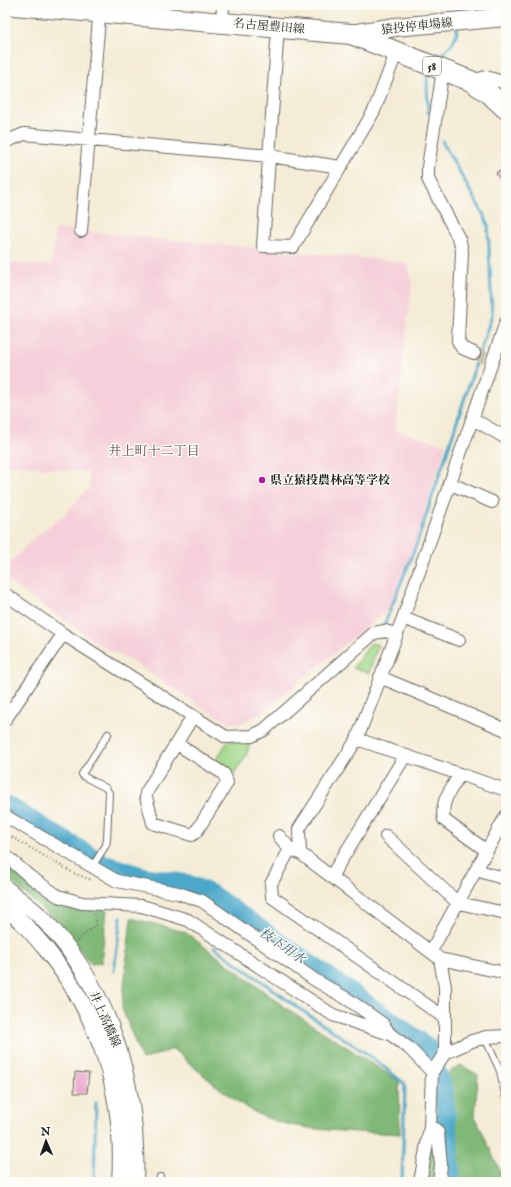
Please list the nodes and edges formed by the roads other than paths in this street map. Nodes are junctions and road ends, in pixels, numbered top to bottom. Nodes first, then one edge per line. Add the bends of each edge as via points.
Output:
1 (14, 5) edge
2 (100, 8) edge
3 (222, 14) edge
4 (506, 17) edge
5 (278, 27) junction
6 (351, 34) junction
7 (397, 51) junction
8 (443, 70) junction
9 (471, 81) junction
10 (506, 83) edge
11 (506, 109) edge
12 (89, 140) junction
13 (5, 142) edge
14 (270, 156) junction
15 (340, 167) junction
16 (81, 231) dead end
17 (506, 322) edge
18 (474, 352) tunnel mouth
19 (472, 419) junction
20 (506, 438) edge
21 (449, 483) junction
22 (492, 502) dead end
23 (5, 594) edge
24 (403, 618) junction
25 (63, 634) junction
26 (395, 634) junction
27 (459, 640) dead end
28 (380, 677) junction
29 (193, 716) junction
30 (5, 720) edge
31 (506, 730) edge
32 (108, 734) dead end
33 (357, 739) junction
34 (178, 744) junction
35 (406, 756) junction
36 (460, 774) junction
37 (506, 790) edge
38 (5, 816) edge
39 (506, 816) edge
40 (279, 836) dead end
41 (386, 836) dead end
42 (295, 851) junction
43 (487, 851) junction
44 (5, 855) edge
45 (92, 866) junction
46 (476, 870) junction
47 (332, 875) junction
48 (506, 879) edge
49 (5, 888) edge
50 (458, 903) junction
51 (5, 908) edge
52 (506, 914) edge
53 (435, 955) junction
54 (506, 973) edge
55 (445, 1018) junction
56 (390, 1034) junction
57 (506, 1036) edge
58 (472, 1040) junction
59 (445, 1052) junction
60 (432, 1072) junction
61 (506, 1099) edge
62 (430, 1127) junction
63 (120, 1182) edge
64 (135, 1182) edge
65 (420, 1182) edge
66 (439, 1182) edge

1 - 2 main road, 名古屋豊田線 / 58
2 - 3 main road, 名古屋豊田線 / 58
2 - 12 street
3 - 5 main road, 名古屋豊田線 / 58
4 - 6 main road, 猿投停車場線 via 395,27
5 - 6 main road, 名古屋豊田線 / 58
5 - 14 street
6 - 7 main road, 名古屋豊田線 / 58
7 - 8 main road, 名古屋豊田線 / 58
7 - 15 street via 374,110
8 - 9 main road, 名古屋豊田線 / 58
8 - 18 street via 428,179 460,241 462,252 458,341 462,348
9 - 10 street via 486,77
9 - 11 main road, 名古屋豊田線 / 58
12 - 13 street via 24,134
12 - 14 street
12 - 16 street
14 - 15 street
14 - 15 street via 263,246 293,247
17 - 19 street via 489,359
19 - 20 street
19 - 21 street
21 - 22 street
21 - 24 street
23 - 25 street
24 - 26 street
24 - 27 street
25 - 29 street
25 - 30 street
26 - 28 street
26 - 29 street via 386,631 374,633 264,730 252,736 226,737
28 - 31 street
28 - 33 street
29 - 34 street
32 - 45 lane via 82,774 109,792 106,845
33 - 35 street
33 - 42 street via 298,829
34 - 34 street via 146,793 146,797 153,823 192,835 227,783 227,778
35 - 36 street
35 - 47 street
36 - 37 street
36 - 43 street via 444,802 444,820
38 - 45 street
39 - 43 street
40 - 42 street
41 - 50 street
42 - 47 street
42 - 55 street via 272,884 272,898
43 - 46 street
44 - 56 street via 58,896 90,904 142,906 188,920 333,1016
45 - 56 street via 117,881 178,893 202,901 383,1024
46 - 48 street
46 - 50 street
47 - 53 street
49 - 64 street, 井上高橋線 via 43,919 76,960 116,1036 125,1069 135,1139
50 - 52 street
50 - 53 street
51 - 63 street, 井上高橋線 via 33,934 66,976 89,1014 105,1052 115,1095 122,1157
53 - 54 street
53 - 55 street via 445,988
55 - 59 street
56 - 60 street via 409,1048
57 - 58 street
58 - 59 street
58 - 61 lane via 474,1044 486,1040 500,1071
59 - 60 street
60 - 62 street
62 - 65 street
62 - 66 street via 436,1129 438,1134 441,1165

